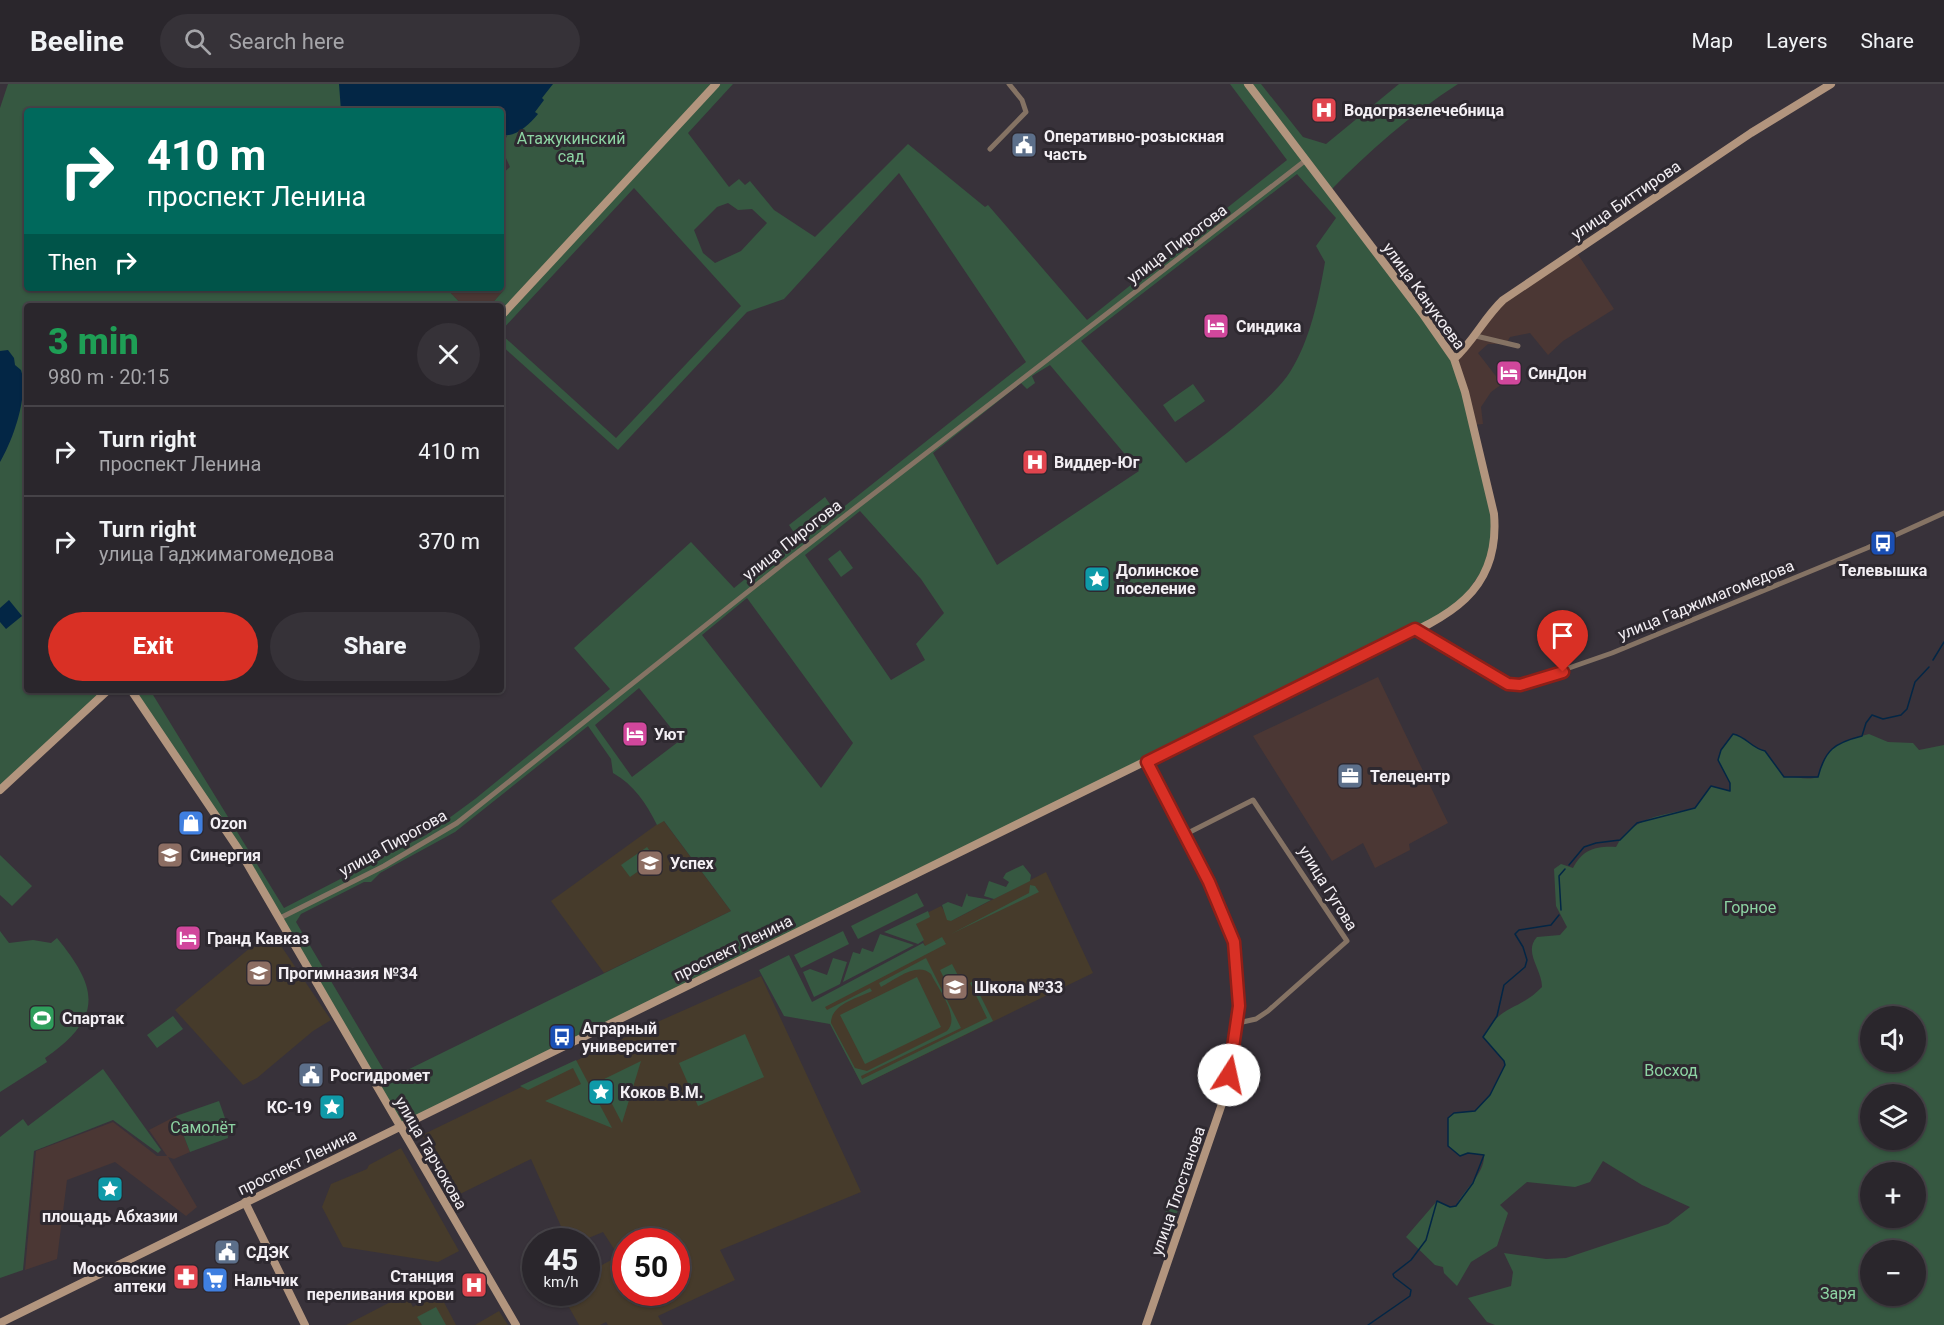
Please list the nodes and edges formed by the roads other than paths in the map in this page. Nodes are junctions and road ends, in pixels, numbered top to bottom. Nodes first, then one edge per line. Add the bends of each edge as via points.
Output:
1 (716, 84) edge
2 (1009, 84) edge
3 (1248, 84) edge
4 (1831, 84) edge
5 (990, 149) dead end
6 (1306, 160) junction
7 (504, 313) edge
8 (1476, 336) junction
9 (1518, 346) dead end
10 (1454, 359) junction
11 (1944, 513) edge
12 (1474, 591) joint
13 (1415, 629) junction
14 (105, 693) edge
15 (133, 693) edge
16 (1147, 762) junction
17 (0, 790) edge
18 (1184, 835) junction
19 (280, 918) junction
20 (1238, 1023) junction
21 (400, 1126) junction
22 (245, 1202) junction
23 (0, 1323) edge
24 (305, 1325) edge
25 (516, 1325) edge
26 (1146, 1325) edge

1 - 7 street
2 - 5 street via 1026,112
3 - 6 street, улица Канукоева
4 - 8 street, улица Биттирова via 1769,121 1508,297 1492,311
6 - 10 street, улица Канукоева
6 - 19 street, улица Пирогова via 783,563 457,823 384,866
8 - 9 street
8 - 10 street, улица Биттирова
10 - 12 street, улица Канукоева via 1495,520 1493,555
11 - 13 street, улица Гаджимагомедова via 1612,653 1520,685 1508,684
12 - 13 street, проспект Ленина via 1456,608
13 - 16 street, проспект Ленина
14 - 17 street
15 - 19 street, улица Тарчокова via 222,823
16 - 18 street, улица Тлостанова
16 - 21 street, проспект Ленина
18 - 20 street, улица Тлостанова via 1234,942 1240,986
18 - 20 street, улица Гугова via 1253,800 1347,941 1268,1011
19 - 21 street, улица Тарчокова
20 - 26 street, улица Тлостанова via 1219,1115
21 - 22 street, проспект Ленина
21 - 25 street, улица Тарчокова
22 - 23 street, проспект Ленина
22 - 24 street

